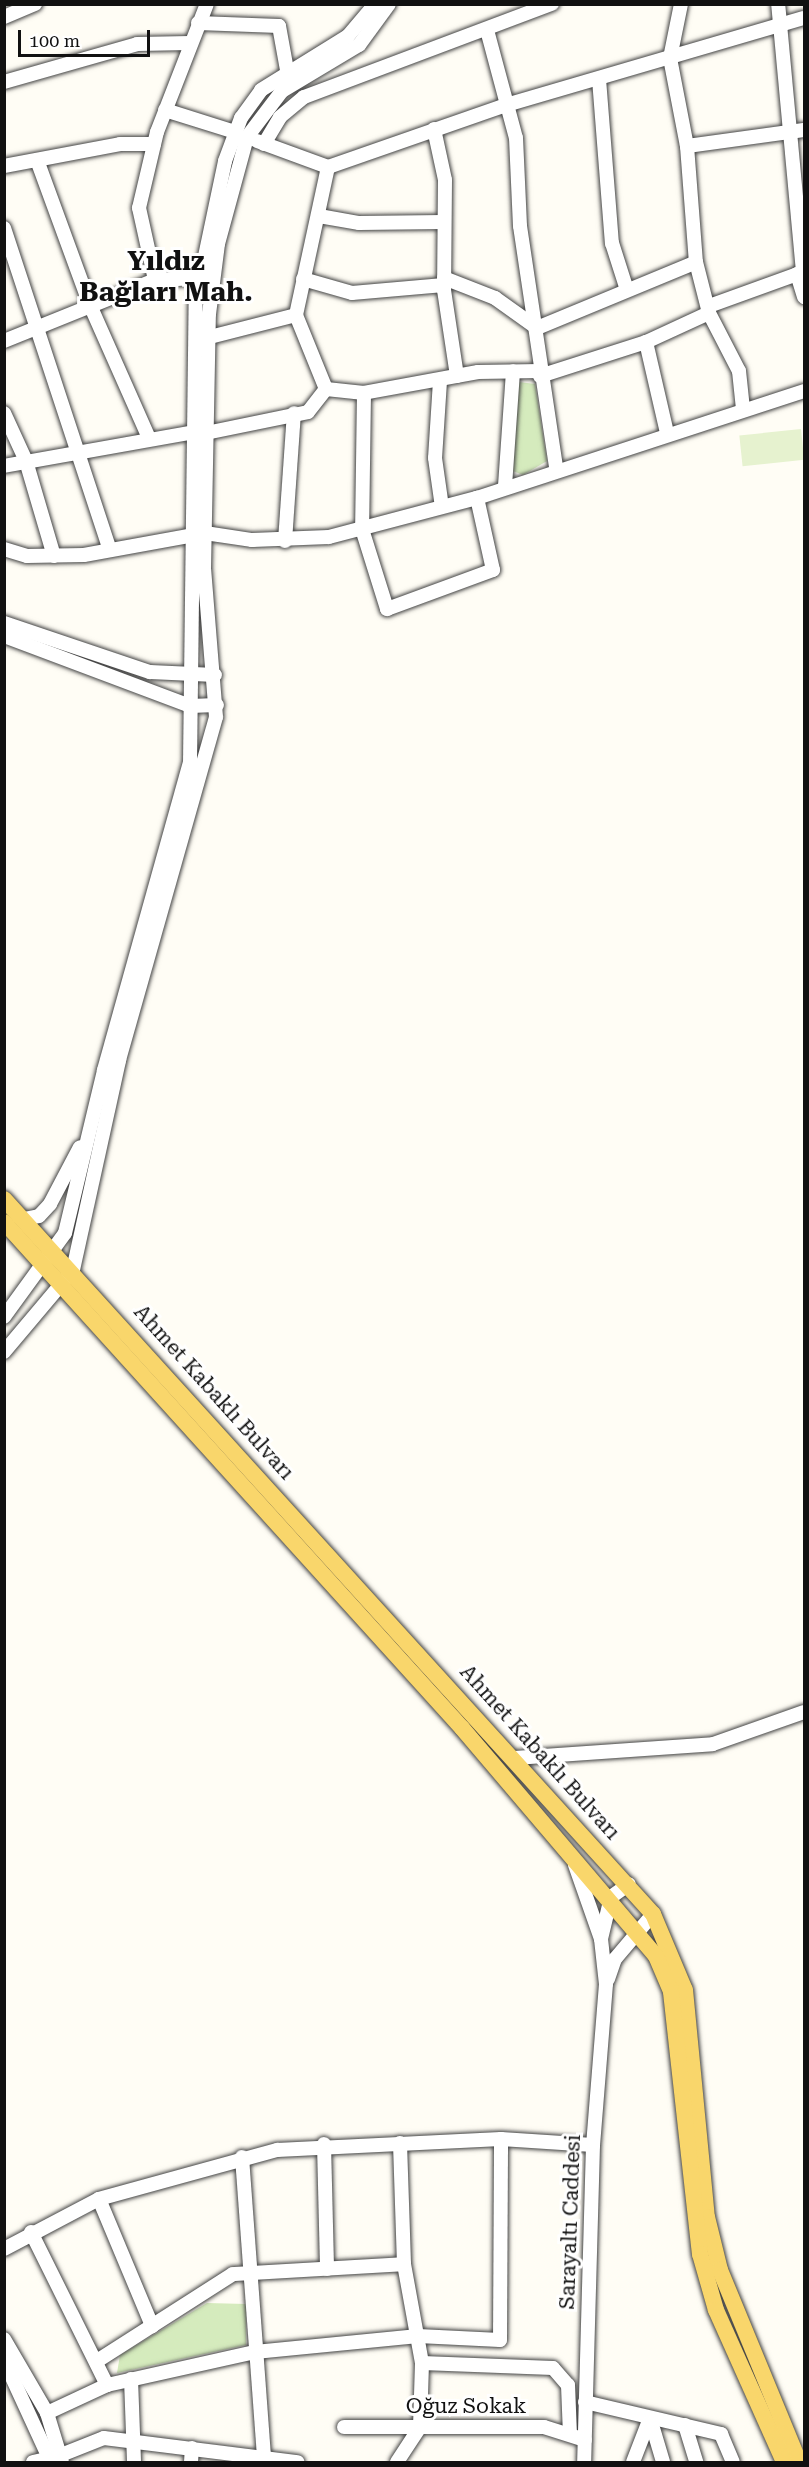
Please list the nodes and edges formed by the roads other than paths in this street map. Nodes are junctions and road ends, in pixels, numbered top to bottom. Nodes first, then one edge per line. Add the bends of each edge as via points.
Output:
1 (35, 4) edge
2 (207, 4) edge
3 (375, 4) edge
4 (389, 4) edge
5 (552, 4) edge
6 (681, 4) edge
7 (778, 4) edge
8 (4, 17) edge
9 (804, 18) edge
10 (198, 23) junction
11 (780, 28) junction
12 (487, 30) junction
13 (190, 43) junction
14 (670, 58) junction
15 (287, 69) junction
16 (599, 79) junction
17 (4, 82) edge
18 (508, 104) junction
19 (165, 110) junction
20 (434, 129) junction
21 (804, 130) edge
22 (786, 132) junction
23 (241, 134) junction
24 (154, 144) junction
25 (264, 144) junction
26 (687, 146) junction
27 (36, 160) junction
28 (4, 166) edge
29 (328, 167) junction
30 (319, 216) junction
31 (800, 216) edge
32 (443, 222) junction
33 (4, 228) edge
34 (696, 262) junction
35 (801, 273) edge
36 (199, 278) junction
37 (303, 279) junction
38 (155, 280) junction
39 (444, 282) junction
40 (626, 287) junction
41 (804, 297) edge
42 (90, 305) junction
43 (709, 310) junction
44 (296, 315) junction
45 (537, 328) junction
46 (36, 330) junction
47 (202, 339) junction
48 (4, 341) edge
49 (646, 342) junction
50 (513, 371) junction
51 (540, 373) junction
52 (457, 376) junction
53 (440, 381) junction
54 (326, 389) junction
55 (804, 391) edge
56 (364, 393) junction
57 (743, 409) junction
58 (4, 413) edge
59 (294, 413) junction
60 (200, 432) junction
61 (667, 433) junction
62 (148, 436) junction
63 (82, 451) junction
64 (26, 461) junction
65 (4, 466) edge
66 (556, 468) junction
67 (505, 486) junction
68 (477, 498) junction
69 (442, 507) junction
70 (362, 529) junction
71 (198, 534) junction
72 (285, 541) junction
73 (4, 549) edge
74 (110, 550) junction
75 (54, 556) junction
76 (4, 623) edge
77 (4, 636) edge
78 (215, 675) junction
79 (189, 676) junction
80 (218, 705) junction
81 (190, 706) junction
82 (92, 1121) junction
83 (4, 1198) edge
84 (24, 1219) junction
85 (4, 1222) edge
86 (49, 1259) junction
87 (73, 1270) junction
88 (60, 1284) junction
89 (4, 1317) edge
90 (4, 1352) edge
91 (804, 1712) edge
92 (515, 1758) junction
93 (570, 1852) junction
94 (629, 1884) junction
95 (611, 1897) junction
96 (653, 1914) junction
97 (636, 1930) junction
98 (601, 1940) junction
99 (606, 1983) junction
100 (501, 2139) junction
101 (400, 2143) junction
102 (324, 2144) junction
103 (593, 2145) junction
104 (242, 2157) junction
105 (99, 2199) junction
106 (31, 2232) junction
107 (4, 2249) edge
108 (404, 2264) junction
109 (327, 2269) junction
110 (250, 2273) junction
111 (152, 2326) junction
112 (418, 2336) junction
113 (4, 2339) edge
114 (255, 2352) junction
115 (4, 2360) edge
116 (96, 2361) junction
117 (422, 2363) junction
118 (132, 2379) junction
119 (107, 2385) junction
120 (585, 2402) junction
121 (46, 2413) junction
122 (650, 2418) junction
123 (685, 2425) junction
124 (344, 2427) dead end
125 (420, 2427) junction
126 (570, 2434) junction
127 (585, 2440) junction
128 (134, 2441) junction
129 (192, 2448) junction
130 (211, 2449) junction
131 (264, 2456) junction
132 (56, 2459) edge
133 (297, 2462) edge
134 (33, 2463) edge
135 (134, 2463) edge
136 (191, 2463) edge
137 (218, 2463) edge
138 (397, 2463) edge
139 (584, 2463) edge
140 (633, 2463) edge
141 (663, 2463) edge
142 (696, 2463) edge
143 (733, 2463) edge
144 (784, 2463) edge
145 (799, 2463) edge

1 - 8 street
2 - 10 street
3 - 15 street via 348,36
4 - 23 street via 359,45 282,91
5 - 12 street
6 - 14 street
7 - 11 street
9 - 11 street
10 - 13 street
10 - 15 street via 279,26
11 - 14 street
11 - 22 street
12 - 18 street
12 - 25 street via 304,97 280,117
13 - 17 street via 137,44
13 - 19 street
14 - 16 street
14 - 26 street
15 - 23 street via 249,103
16 - 18 street
16 - 40 street via 612,243
18 - 20 street
18 - 45 street
19 - 23 street
19 - 24 street
20 - 29 street
20 - 32 street via 445,180
21 - 22 street
22 - 26 street
22 - 31 street
23 - 25 street
23 - 36 street
23 - 47 street
24 - 27 street
24 - 38 street via 139,208
25 - 29 street
26 - 34 street
27 - 28 street
27 - 42 street
29 - 30 street
30 - 32 street via 360,223
30 - 37 street
31 - 35 street
32 - 39 street
33 - 46 street
34 - 40 street
34 - 43 street
35 - 41 street
35 - 43 street
36 - 38 street
36 - 47 street
37 - 39 street via 352,293
37 - 44 street
38 - 42 street
39 - 45 street via 495,298
39 - 52 street
40 - 45 street
42 - 46 street
42 - 62 street
43 - 49 street
43 - 57 street via 739,371
44 - 47 street
44 - 54 street
45 - 51 street
46 - 48 street
46 - 63 street
47 - 60 street
49 - 51 street
49 - 61 street
50 - 51 street
50 - 52 street
50 - 67 street
51 - 66 street
52 - 53 street
53 - 56 street
53 - 69 street via 435,458
54 - 56 street
54 - 59 street via 319,405
55 - 57 street
56 - 70 street
57 - 61 street
58 - 64 street
59 - 60 street
59 - 72 street
60 - 62 street
60 - 71 street
61 - 66 street
62 - 63 street
63 - 64 street
63 - 74 street
64 - 65 street
64 - 75 street
66 - 67 street
67 - 68 street
68 - 69 street
68 - 70 street via 493,570 387,609
69 - 70 street
70 - 72 street
71 - 72 street
71 - 74 street
71 - 78 street
71 - 79 street
73 - 75 street
74 - 75 street
76 - 79 street via 150,672
77 - 81 street
78 - 79 street
78 - 80 street
79 - 81 street
80 - 81 street
80 - 87 street via 119,1060
81 - 82 street via 190,763
82 - 84 street via 50,1204 39,1216
82 - 86 street via 65,1233
83 - 84 main road, Ahmet Kabaklı Bulvarı
84 - 86 main road, Ahmet Kabaklı Bulvarı
85 - 86 main road, Ahmet Kabaklı Bulvarı
86 - 87 main road, Ahmet Kabaklı Bulvarı
86 - 88 main road, Ahmet Kabaklı Bulvarı
86 - 89 street
87 - 88 street
87 - 92 main road, Ahmet Kabaklı Bulvarı
88 - 90 street
88 - 93 main road, Ahmet Kabaklı Bulvarı
91 - 92 street via 712,1744
92 - 94 main road, Ahmet Kabaklı Bulvarı
93 - 95 main road, Ahmet Kabaklı Bulvarı
93 - 98 street
94 - 95 street
94 - 96 main road, Ahmet Kabaklı Bulvarı
95 - 97 main road, Ahmet Kabaklı Bulvarı
95 - 98 street
96 - 97 street
96 - 145 main road, Ahmet Kabaklı Bulvarı via 685,1990 708,2217 720,2270
97 - 99 street
97 - 144 main road, Ahmet Kabaklı Bulvarı via 656,1956 671,1992 700,2254 716,2310
98 - 99 street
99 - 103 street, Sarayaltı Caddesi
100 - 101 street
100 - 103 street
100 - 112 street via 501,2340
101 - 102 street
101 - 108 street
102 - 104 street
102 - 109 street
103 - 120 street, Sarayaltı Caddesi
104 - 105 street
104 - 110 street
105 - 106 street
105 - 111 street
106 - 107 street
106 - 116 street
108 - 109 street
108 - 112 street
109 - 110 street
110 - 111 street via 233,2274
110 - 114 street
111 - 116 street
112 - 114 street
112 - 117 street
113 - 121 street
114 - 118 street
114 - 131 street
115 - 132 street
116 - 119 street
117 - 125 street
117 - 126 street via 553,2368 568,2385
118 - 119 street
118 - 128 street
119 - 121 street
120 - 122 street
120 - 127 street, Sarayaltı Caddesi
121 - 132 street
122 - 123 street
122 - 140 street
122 - 141 street
123 - 142 street
123 - 143 street via 721,2434
124 - 125 street, Oğuz Sokak
125 - 126 street, Oğuz Sokak via 544,2427
125 - 138 street
126 - 127 street, Oğuz Sokak
127 - 139 street, Sarayaltı Caddesi
128 - 129 street
128 - 132 street via 104,2438
128 - 135 street
129 - 130 street
129 - 136 street
130 - 131 street
130 - 137 street
131 - 133 street
132 - 134 street

